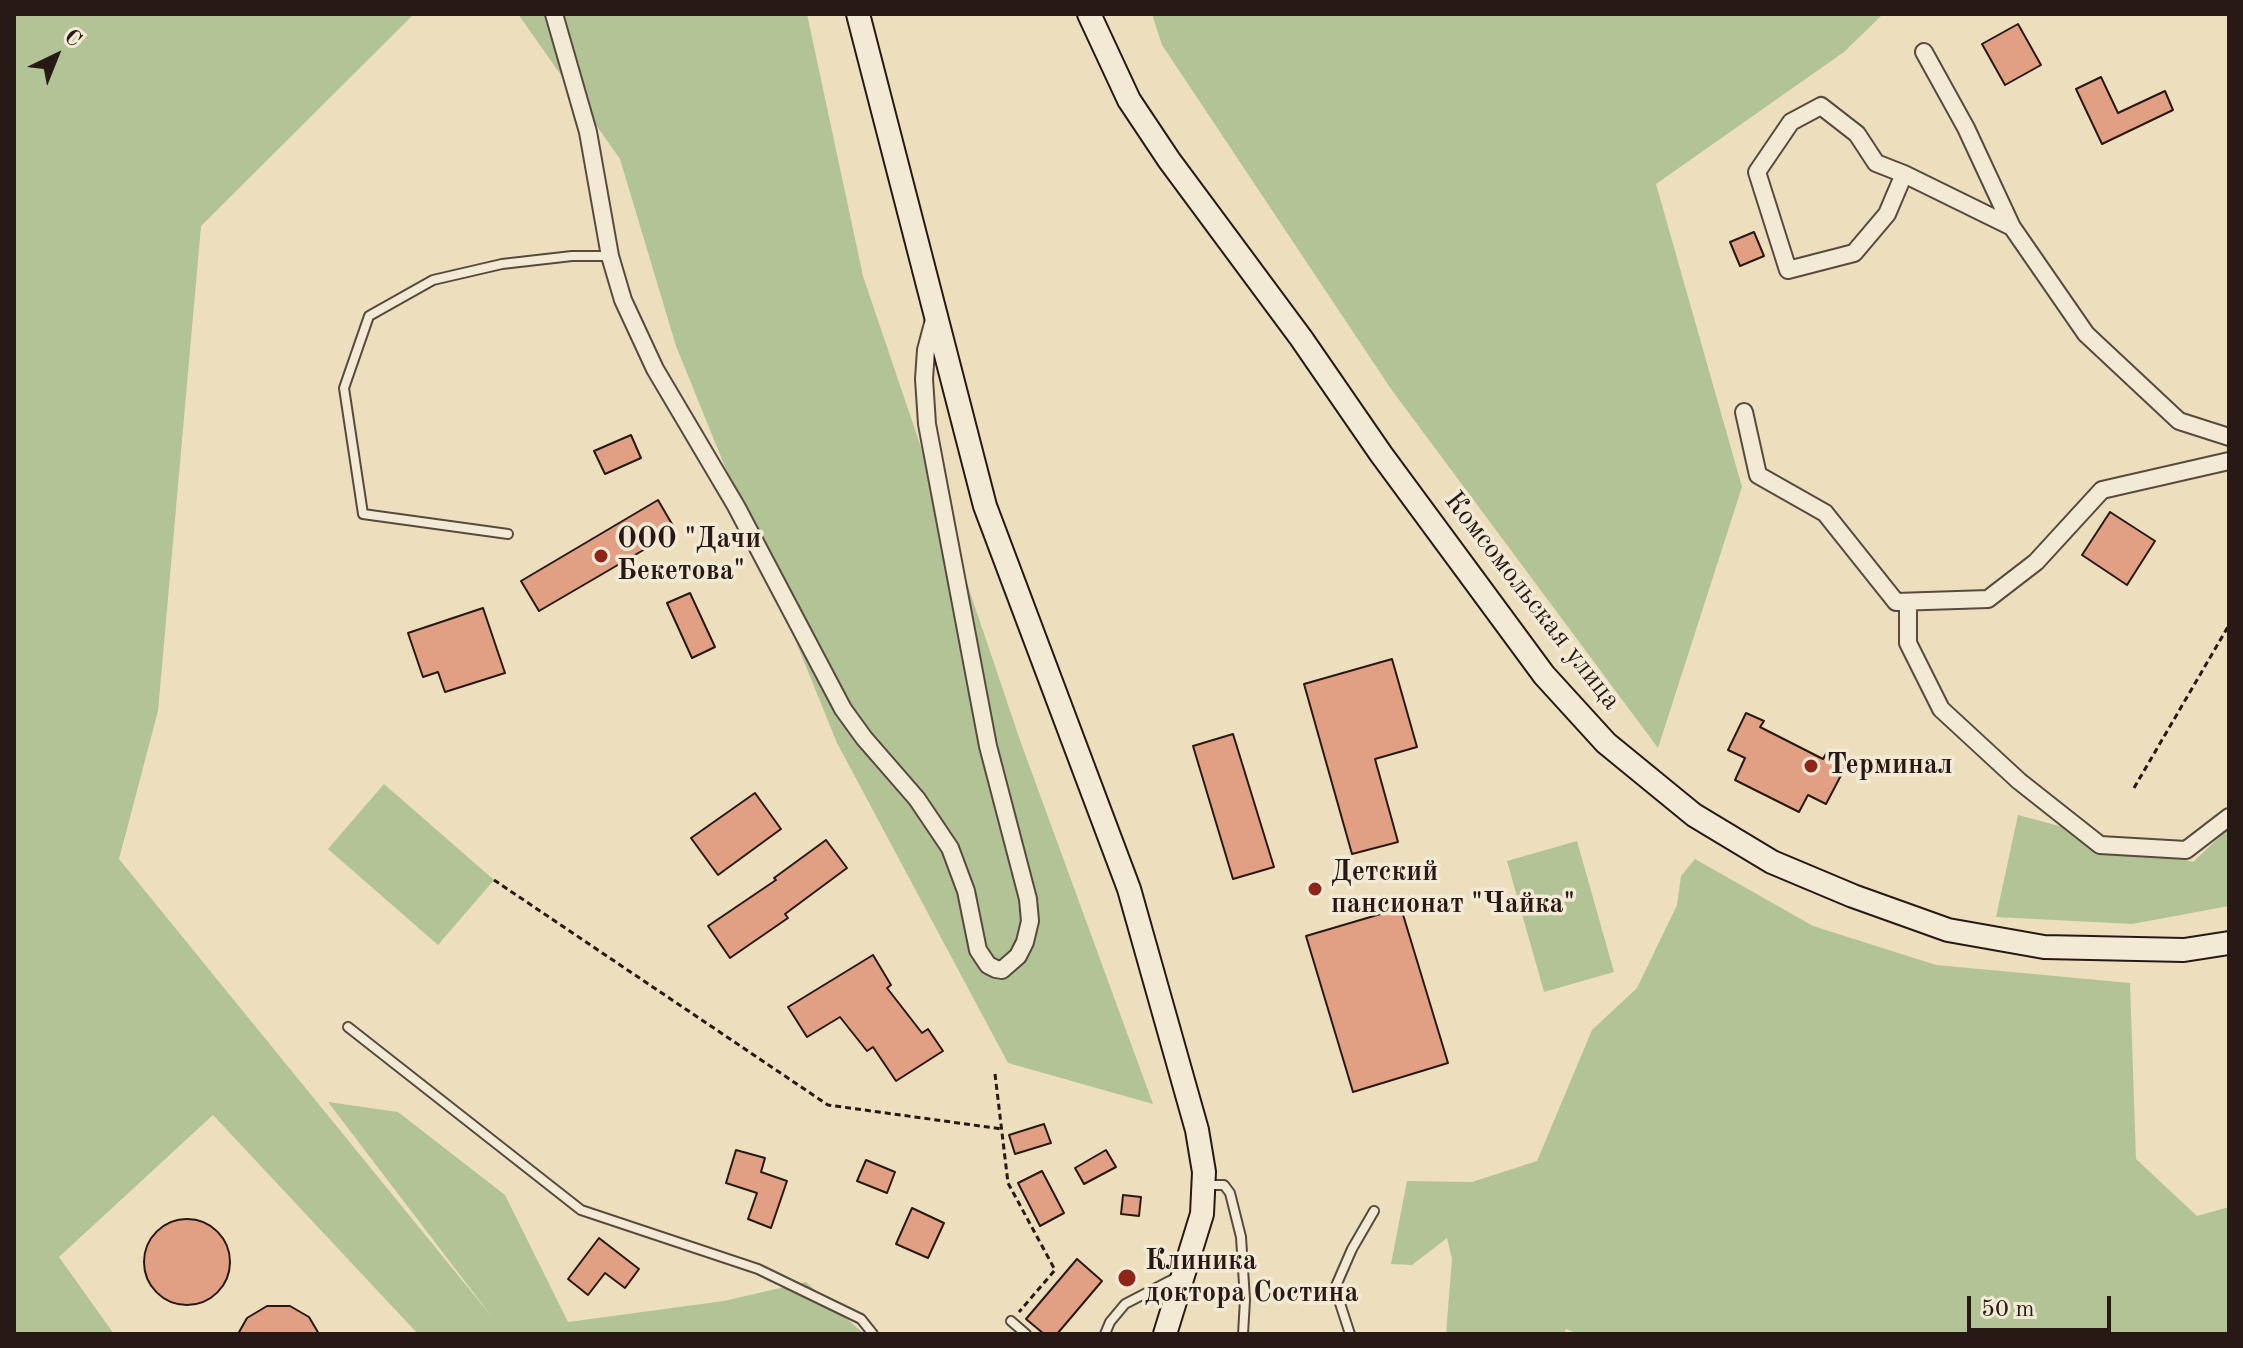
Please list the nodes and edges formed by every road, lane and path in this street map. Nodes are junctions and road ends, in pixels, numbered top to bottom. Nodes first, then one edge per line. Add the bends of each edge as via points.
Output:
1 (554, 14) edge
2 (858, 14) edge
3 (1089, 14) edge
4 (1924, 52) dead end
5 (1904, 174) junction
6 (2012, 227) junction
7 (610, 256) junction
8 (935, 315) junction
9 (1744, 412) dead end
10 (2229, 437) edge
11 (2229, 461) edge
12 (508, 534) dead end
13 (1908, 602) junction
14 (2229, 625) edge
15 (2134, 788) dead end
16 (2229, 817) edge
17 (494, 880) dead end
18 (2229, 943) edge
19 (348, 1027) dead end
20 (995, 1074) dead end
21 (1002, 1129) junction
22 (1203, 1185) junction
23 (1374, 1211) dead end
24 (1184, 1274) junction
25 (1011, 1321) joint
26 (873, 1334) edge
27 (1026, 1334) edge
28 (1105, 1334) edge
29 (1165, 1334) edge
30 (1243, 1334) edge
31 (1350, 1334) edge

1 - 7 street via 588,132
2 - 8 main road
3 - 18 main road, Комсомольская улица via 1129,100 1169,160 1544,675 1606,743 1694,815 1772,862 1948,930 2044,947 2184,950
4 - 6 street
5 - 5 street via 1887,214 1854,253 1788,270 1757,172 1791,122 1821,106 1857,134 1876,163
5 - 6 street
6 - 10 street via 2086,334 2179,421
7 - 8 street via 623,300 655,369 736,506 843,709 950,848 966,891 978,950 988,965 1002,970 1025,942 1028,899 988,746 927,424 926,350
7 - 12 lane via 502,264 433,280 369,316 344,388 363,514
8 - 22 main road via 985,506 1129,889 1197,1130
9 - 13 street via 1758,475 1825,513 1896,602
11 - 13 street via 2102,490 2036,562 1988,599
13 - 16 street via 1908,643 1941,709 2019,781 2100,845 2186,850
14 - 15 path
17 - 21 path via 828,1105
19 - 26 lane via 581,1210 758,1269 861,1319
20 - 21 path
21 - 25 path via 1008,1183 1055,1270
22 - 24 main road via 1202,1214
22 - 30 lane via 1224,1185 1230,1193 1241,1237
23 - 31 lane via 1335,1288
24 - 28 lane via 1125,1304
24 - 29 main road
25 - 27 lane

